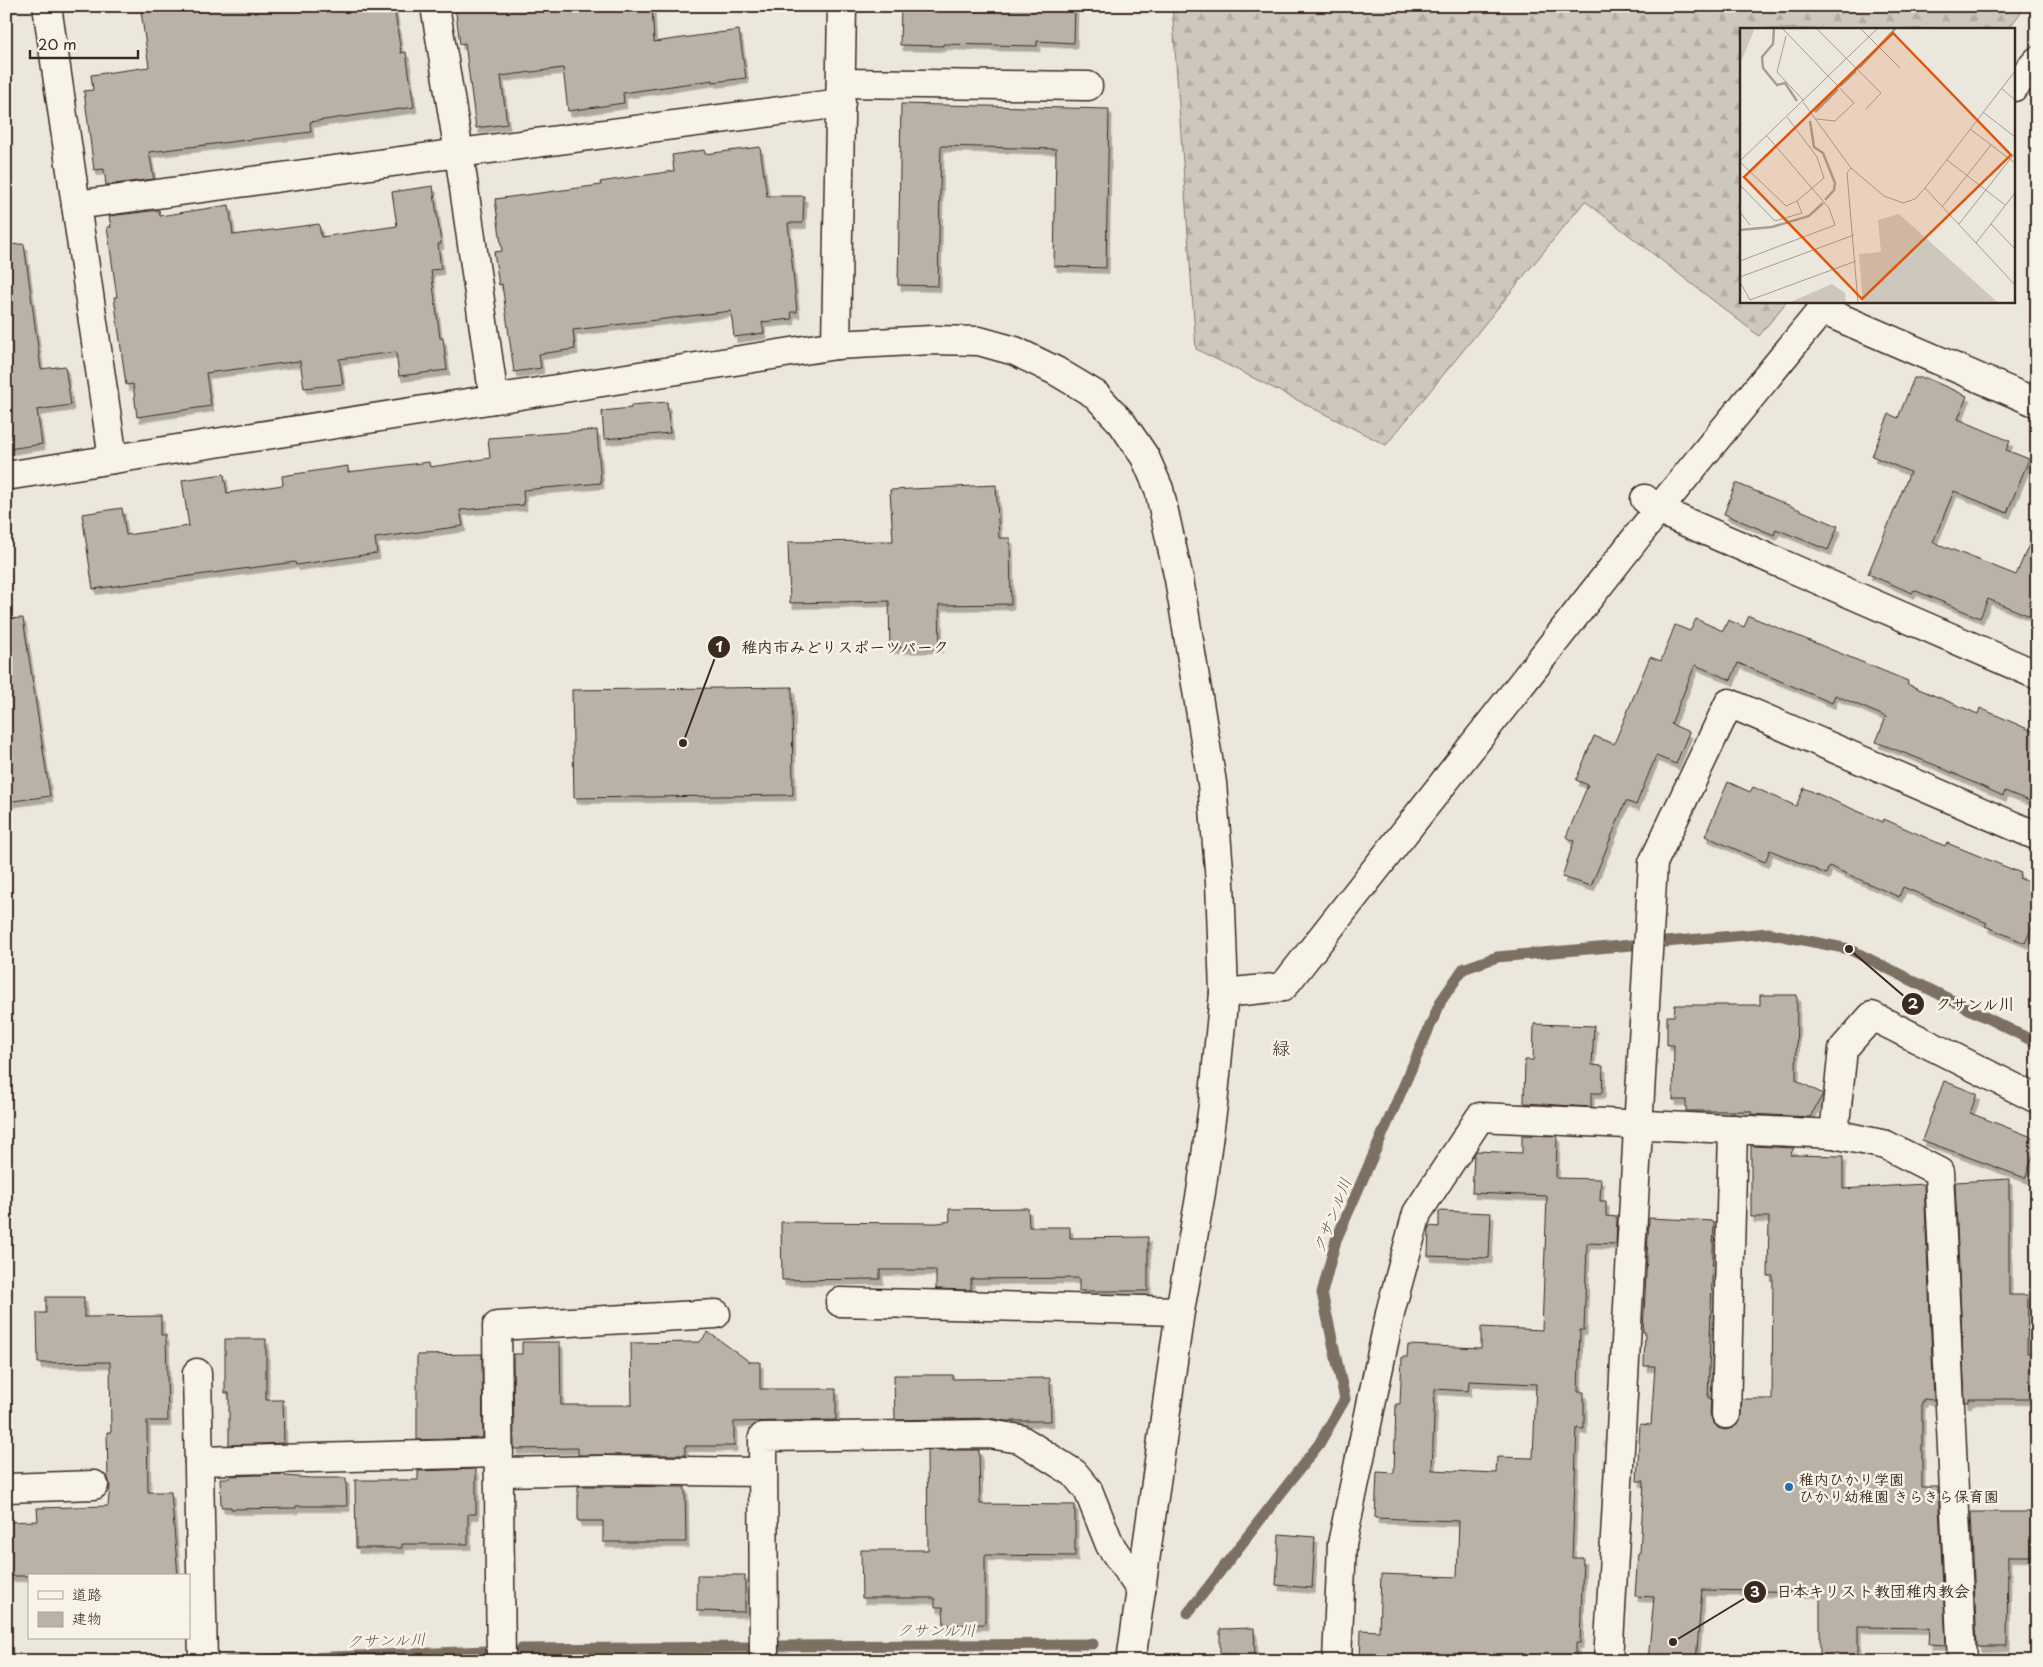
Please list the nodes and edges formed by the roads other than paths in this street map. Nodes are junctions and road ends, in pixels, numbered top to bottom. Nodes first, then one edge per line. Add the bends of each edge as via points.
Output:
1 (47, 6) edge
2 (435, 6) edge
3 (842, 6) edge
4 (2037, 61) edge
5 (2016, 85) edge
6 (1088, 86) dead end
7 (841, 93) junction
8 (459, 153) junction
9 (76, 205) junction
10 (1825, 306) edge
11 (836, 345) junction
12 (494, 399) junction
13 (2037, 403) edge
14 (113, 459) junction
15 (6, 476) edge
16 (1651, 504) junction
17 (2037, 675) edge
18 (2037, 836) edge
19 (1224, 993) junction
20 (2037, 1099) edge
21 (1640, 1125) junction
22 (1734, 1129) junction
23 (1834, 1134) junction
24 (840, 1302) dead end
25 (1180, 1310) junction
26 (716, 1314) dead end
27 (197, 1373) dead end
28 (1726, 1414) dead end
29 (199, 1461) junction
30 (499, 1463) junction
31 (763, 1472) junction
32 (94, 1485) dead end
33 (6, 1488) edge
34 (1141, 1590) junction
35 (203, 1661) edge
36 (501, 1661) edge
37 (764, 1661) edge
38 (1131, 1661) edge
39 (1337, 1661) edge
40 (1608, 1661) edge
41 (1962, 1661) edge

1 - 9 street
2 - 8 street
3 - 7 street
4 - 5 street
6 - 7 street
7 - 8 street
7 - 11 street
8 - 9 street
8 - 12 street
9 - 14 street
10 - 13 street
10 - 16 street
11 - 12 street
11 - 19 street via 979,340 1016,350 1096,395 1122,423 1145,457 1159,489 1179,579 1212,783
12 - 14 street
14 - 15 street
16 - 17 street
16 - 19 street via 1282,987
18 - 21 street via 1729,703 1653,863
19 - 25 street via 1207,1144
20 - 23 street via 1872,1016 1842,1049
21 - 22 street
21 - 39 street via 1480,1117 1417,1213 1391,1309 1342,1544
21 - 40 street
22 - 23 street
22 - 28 street
23 - 41 street via 1886,1145 1939,1172
24 - 25 street
25 - 34 street
26 - 30 street via 497,1326
27 - 29 street
29 - 30 street
29 - 35 street
30 - 31 street via 602,1470
30 - 36 street
31 - 34 street via 763,1437 989,1434 1020,1439 1074,1473 1088,1490 1110,1545
31 - 37 street
32 - 33 street
34 - 38 street

